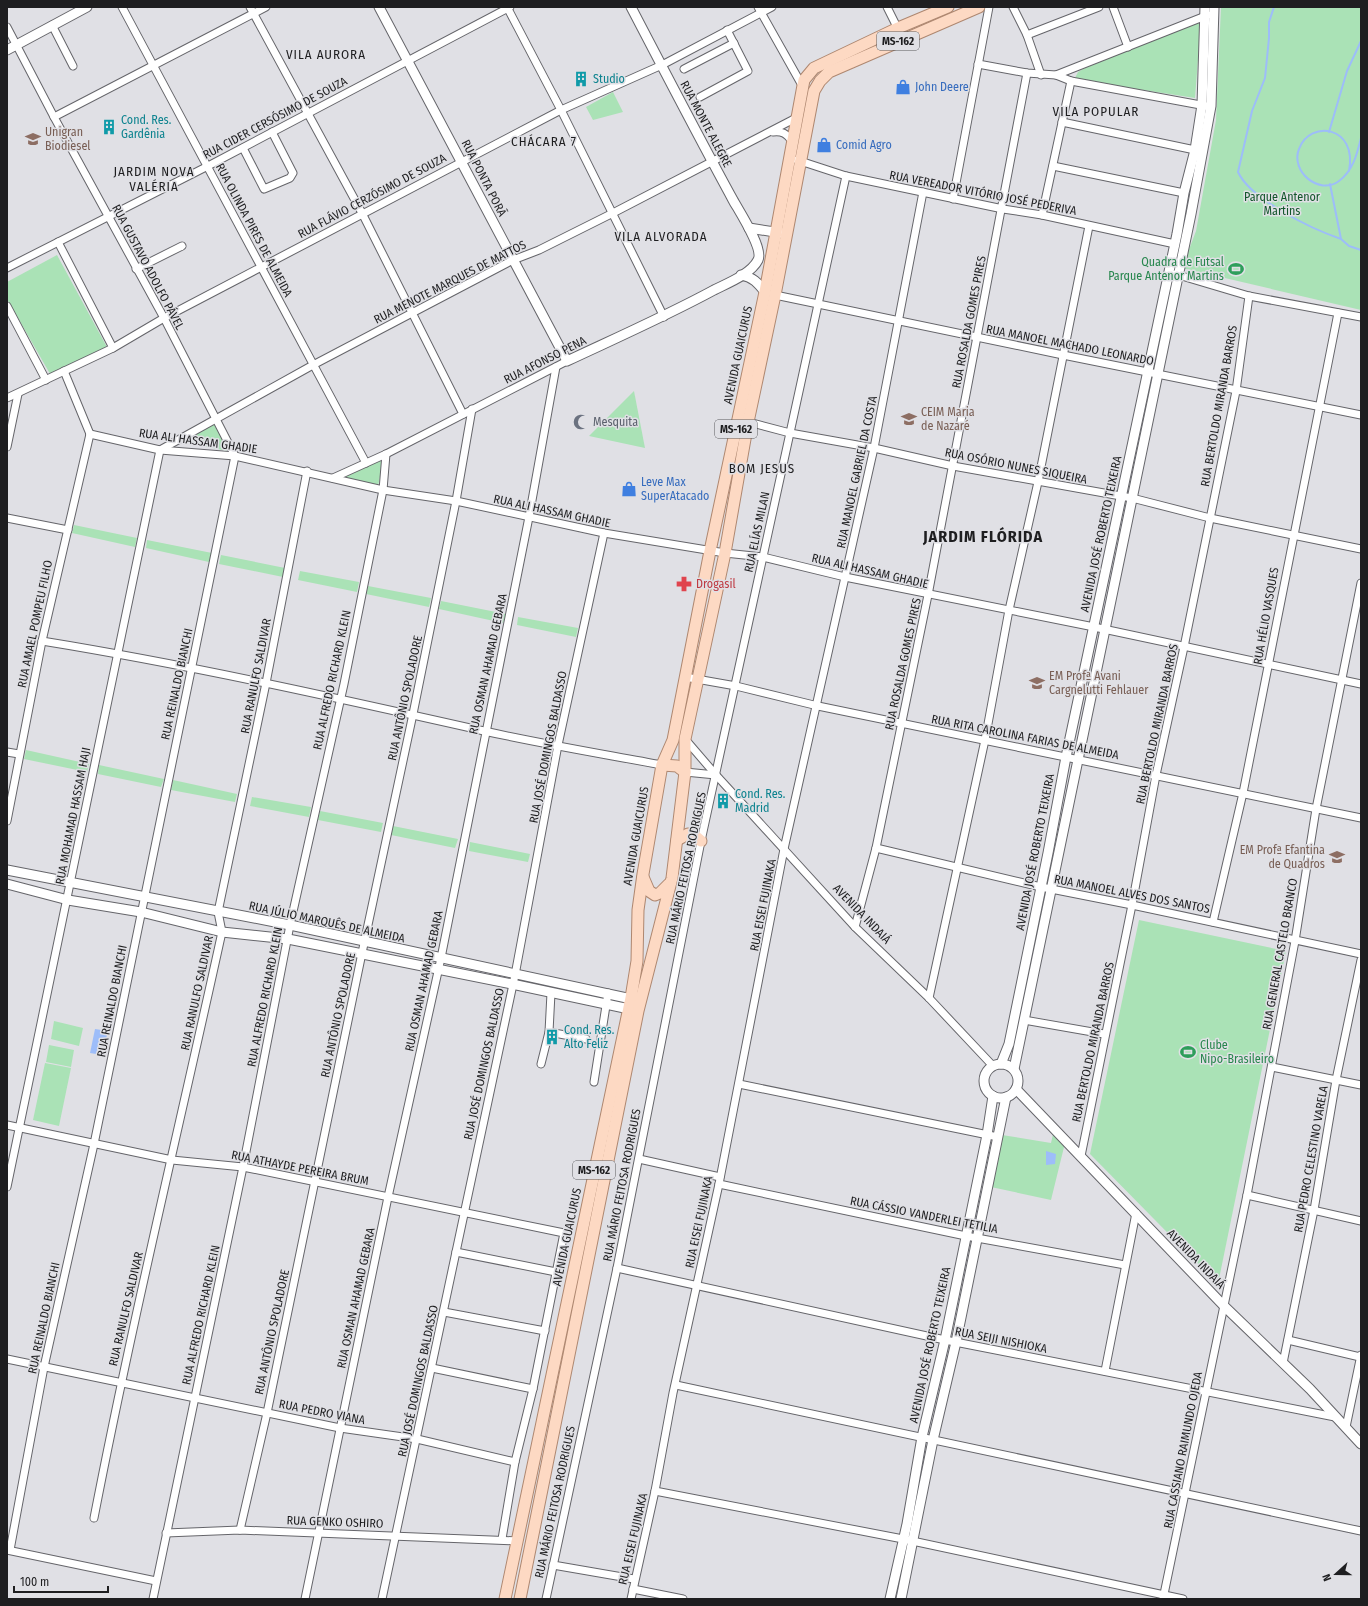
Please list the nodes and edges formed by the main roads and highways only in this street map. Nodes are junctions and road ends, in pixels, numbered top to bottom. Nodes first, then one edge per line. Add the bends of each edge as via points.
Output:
1 (948, 7) edge
2 (979, 7) edge
3 (770, 293) junction
4 (743, 421) junction
5 (658, 764) junction
6 (685, 772) junction
7 (677, 840) junction
8 (701, 841) road end
9 (643, 874) junction
10 (672, 878) junction
11 (634, 1005) junction
12 (505, 1599) edge
13 (520, 1599) edge

1 - 3 main road, AVENIDA GUAICURUS / MS-162 via 814,68 803,83 775,232
2 - 3 main road, AVENIDA GUAICURUS / MS-162 via 829,72 820,81 814,91 787,235
3 - 4 main road, AVENIDA GUAICURUS / MS-162
4 - 5 main road, AVENIDA GUAICURUS / MS-162 via 710,551 672,740
4 - 6 main road, AVENIDA GUAICURUS / MS-162 via 725,553 685,738
5 - 6 main road via 677,766
5 - 9 main road, AVENIDA GUAICURUS / MS-162
6 - 7 main road, AVENIDA GUAICURUS / MS-162
7 - 8 main road via 688,834
7 - 10 main road, AVENIDA GUAICURUS / MS-162
9 - 10 main road via 646,885 655,895 666,889
9 - 11 main road, AVENIDA GUAICURUS / MS-162 via 638,910
10 - 11 main road, AVENIDA GUAICURUS / MS-162
11 - 12 main road, AVENIDA GUAICURUS / MS-162
11 - 13 main road, AVENIDA GUAICURUS / MS-162

